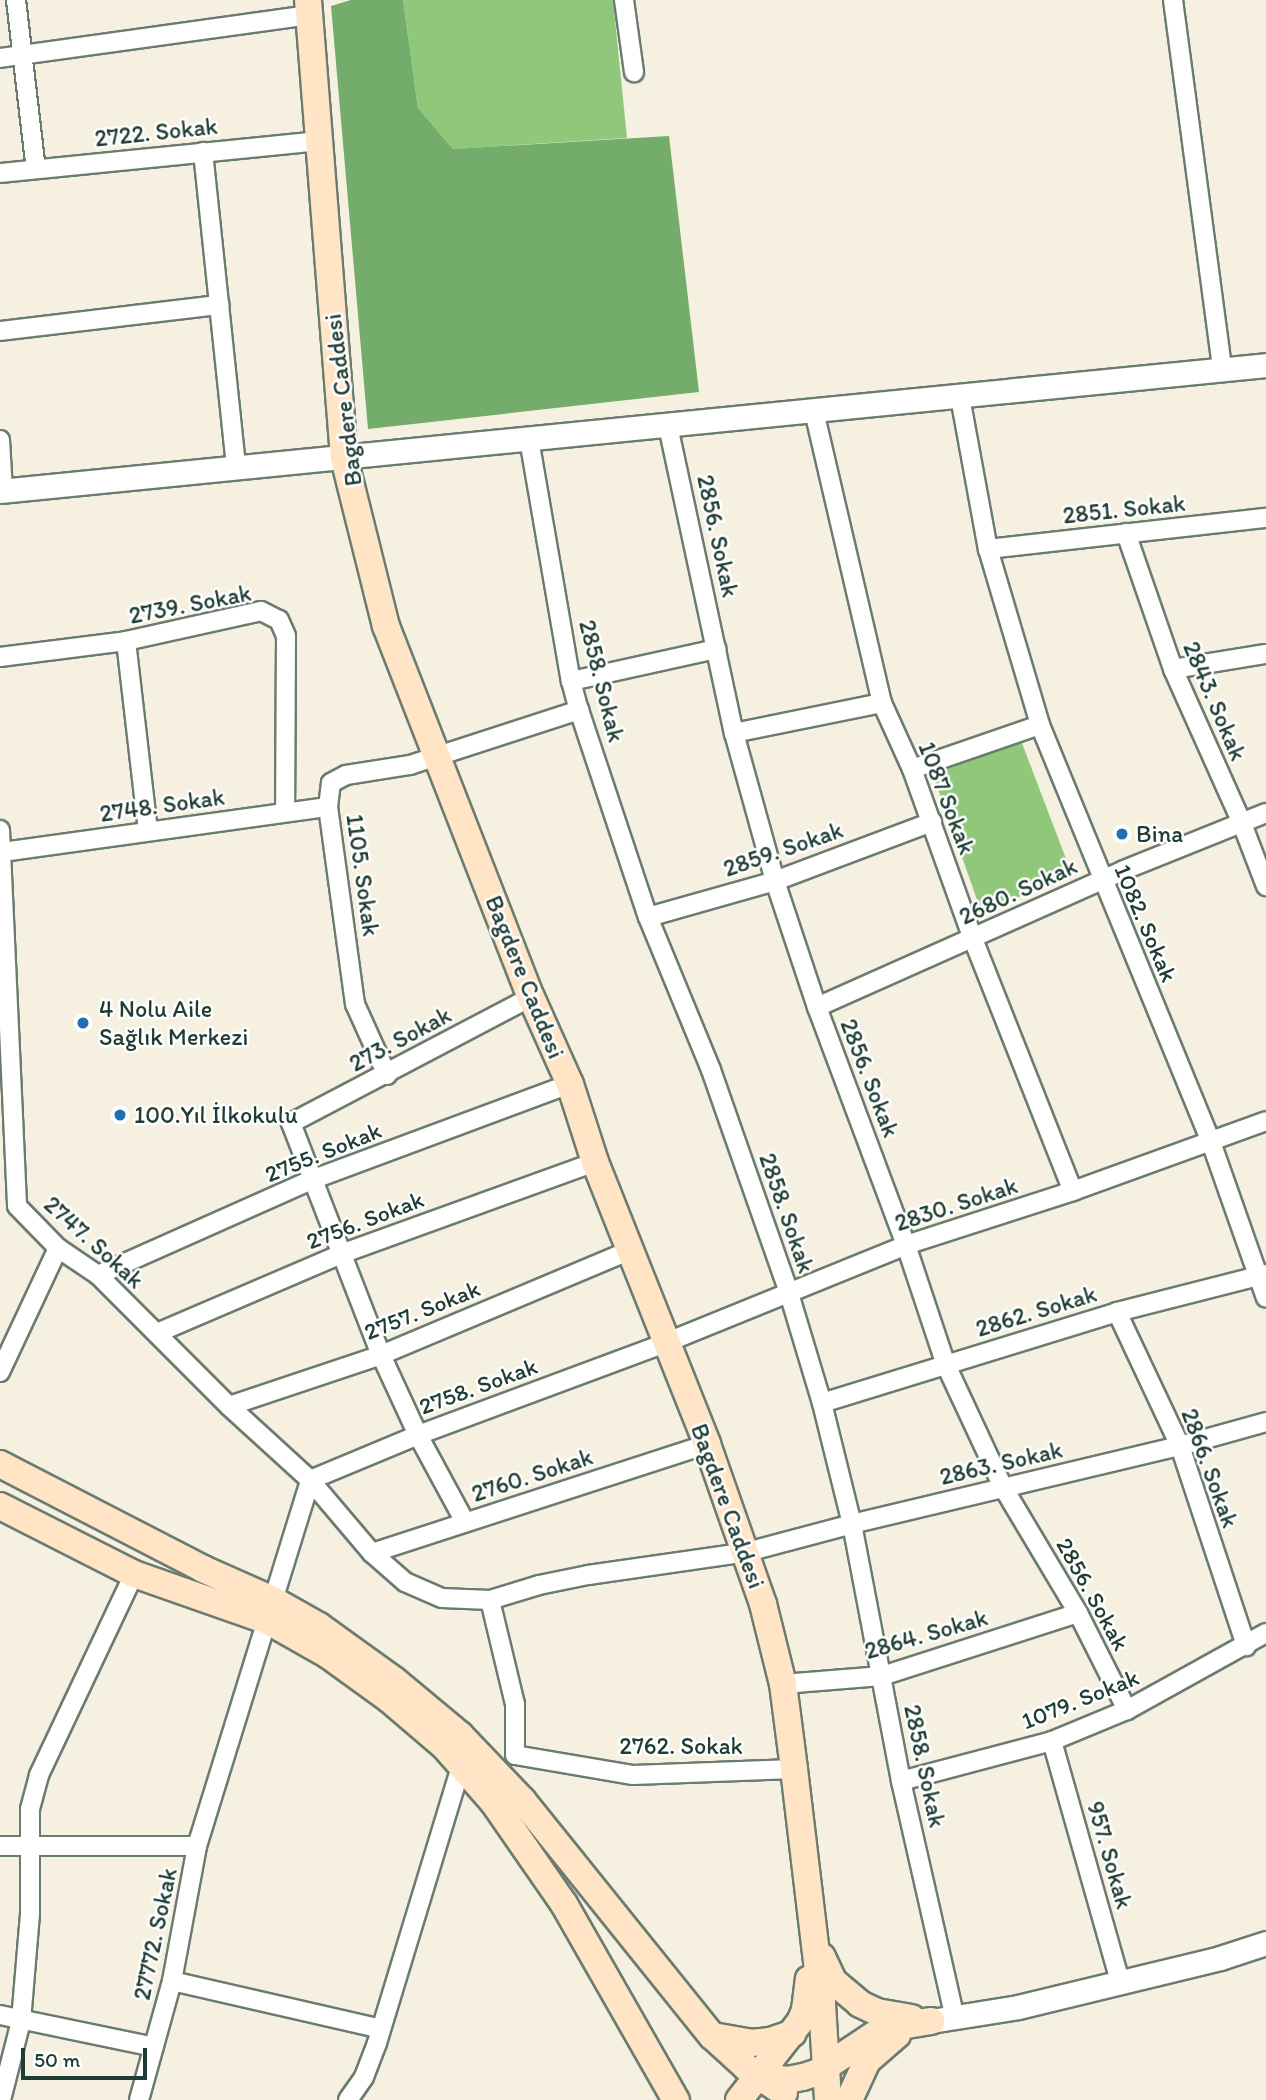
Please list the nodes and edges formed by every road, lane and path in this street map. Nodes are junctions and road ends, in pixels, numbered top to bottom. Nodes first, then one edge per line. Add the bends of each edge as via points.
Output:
1 (16, 0) edge
2 (624, 0) edge
3 (1172, 0) edge
4 (309, 7) edge
5 (24, 56) junction
6 (0, 58) edge
7 (634, 72) dead end
8 (318, 141) junction
9 (203, 152) junction
10 (36, 169) junction
11 (0, 173) edge
12 (219, 305) junction
13 (0, 331) edge
14 (1266, 365) edge
15 (1223, 369) junction
16 (960, 397) junction
17 (814, 411) junction
18 (668, 426) junction
19 (529, 439) junction
20 (0, 440) edge
21 (344, 458) junction
22 (236, 467) junction
23 (1, 490) edge
24 (1266, 517) edge
25 (1126, 533) junction
26 (988, 549) junction
27 (126, 641) junction
28 (717, 649) junction
29 (1266, 654) edge
30 (0, 657) edge
31 (1172, 669) junction
32 (571, 681) junction
33 (882, 703) junction
34 (579, 710) junction
35 (1040, 725) junction
36 (734, 733) junction
37 (435, 755) junction
38 (912, 769) junction
39 (328, 807) junction
40 (285, 812) junction
41 (1266, 813) edge
42 (1241, 821) junction
43 (932, 822) junction
44 (0, 830) edge
45 (148, 831) junction
46 (3, 852) junction
47 (1101, 880) junction
48 (775, 881) junction
49 (1266, 886) edge
50 (648, 916) junction
51 (973, 939) junction
52 (4, 993) edge
53 (531, 997) junction
54 (817, 1007) junction
55 (387, 1075) junction
56 (570, 1084) junction
57 (1266, 1121) edge
58 (1211, 1142) junction
59 (595, 1162) junction
60 (314, 1180) junction
61 (1073, 1191) junction
62 (8, 1207) edge
63 (906, 1245) junction
64 (58, 1248) junction
65 (631, 1250) junction
66 (341, 1254) junction
67 (98, 1275) junction
68 (1262, 1275) edge
69 (788, 1290) junction
70 (1266, 1298) edge
71 (1117, 1312) junction
72 (157, 1333) junction
73 (665, 1343) junction
74 (381, 1355) junction
75 (946, 1365) junction
76 (0, 1372) edge
77 (822, 1403) junction
78 (229, 1406) junction
79 (1266, 1422) edge
80 (418, 1435) junction
81 (707, 1444) junction
82 (1180, 1446) junction
83 (0, 1464) edge
84 (310, 1480) junction
85 (1003, 1487) junction
86 (0, 1506) edge
87 (466, 1522) junction
88 (852, 1524) junction
89 (747, 1552) junction
90 (372, 1553) junction
91 (134, 1574) junction
92 (490, 1600) junction
93 (271, 1611) junction
94 (1078, 1613) junction
95 (1266, 1633) edge
96 (1246, 1646) junction
97 (882, 1676) junction
98 (783, 1684) junction
99 (1127, 1710) junction
100 (1052, 1741) junction
101 (515, 1755) junction
102 (461, 1766) junction
103 (794, 1769) junction
104 (498, 1775) junction
105 (901, 1781) junction
106 (0, 1846) edge
107 (29, 1846) junction
108 (197, 1846) junction
109 (814, 1939) junction
110 (1266, 1943) edge
111 (172, 1981) junction
112 (1120, 1982) junction
113 (0, 2015) edge
114 (943, 2020) junction
115 (21, 2021) junction
116 (381, 2029) junction
117 (793, 2032) junction
118 (712, 2036) junction
119 (155, 2047) junction
120 (826, 2067) junction
121 (759, 2076) junction
122 (792, 2097) edge
123 (1, 2100) edge
124 (139, 2100) edge
125 (348, 2100) edge
126 (676, 2100) edge
127 (739, 2100) edge
128 (828, 2100) edge
129 (849, 2100) edge

1 - 5 street
2 - 7 street
3 - 15 street
4 - 5 street
4 - 8 main road, Bagdere Caddesi
5 - 6 street
5 - 10 street
8 - 9 street, 2722. Sokak
8 - 21 main road, Bagdere Caddesi
9 - 10 street, 2722. Sokak
9 - 12 street
10 - 11 street, 2722. Sokak
12 - 13 street
12 - 22 street
14 - 15 street
15 - 16 street
16 - 17 street
16 - 26 street, 1082. Sokak
17 - 18 street
17 - 33 street, 1087 Sokak
18 - 19 street
18 - 28 street, 2856. Sokak
19 - 21 street
19 - 32 street, 2858. Sokak
20 - 23 street
21 - 22 street
21 - 37 main road, Bagdere Caddesi via 386,626
22 - 23 street
24 - 25 street, 2851. Sokak
25 - 26 street, 2851. Sokak
25 - 31 street, 2843. Sokak
26 - 35 street, 1082. Sokak
27 - 30 street, 2739. Sokak
27 - 40 street, 2739. Sokak via 261,611 279,620 286,636
27 - 45 street
28 - 32 street
28 - 36 street, 2856. Sokak
29 - 31 street
31 - 42 street, 2843. Sokak
32 - 34 street, 2858. Sokak
33 - 36 street
33 - 38 street, 1087 Sokak
34 - 37 street
34 - 50 street, 2858. Sokak
35 - 38 street
35 - 47 street, 1082. Sokak
36 - 48 street, 2856. Sokak
37 - 39 street, 1105. Sokak via 410,765 346,775 331,783
37 - 53 main road, Bagdere Caddesi
38 - 43 street, 1087 Sokak
39 - 40 street, 2748. Sokak
39 - 55 street, 1105. Sokak via 355,1003
40 - 45 street, 2748. Sokak
41 - 42 street
42 - 47 street, 2680. Sokak
42 - 49 street, 2843. Sokak
43 - 48 street, 2859. Sokak
43 - 51 street, 1087 Sokak
44 - 46 street, 2747. Sokak
45 - 46 street, 2748. Sokak
46 - 52 street, 2747. Sokak
47 - 51 street, 2680. Sokak
47 - 58 street, 1082. Sokak
48 - 50 street, 2859. Sokak
48 - 54 street, 2856. Sokak
50 - 69 street, 2858. Sokak via 711,1070
51 - 54 street, 2680. Sokak
51 - 61 street, 1087 Sokak
52 - 62 street, 2747. Sokak
53 - 55 street, 273. Sokak
53 - 56 main road, Bagdere Caddesi
54 - 63 street, 2856. Sokak
55 - 60 street, 273. Sokak via 291,1123
56 - 59 main road, Bagdere Caddesi
56 - 60 street, 2755. Sokak
57 - 58 street, 2830. Sokak
58 - 61 street, 2830. Sokak
58 - 68 street, 1082. Sokak
59 - 65 main road, Bagdere Caddesi
59 - 66 street, 2756. Sokak
60 - 66 street
60 - 67 street, 2755. Sokak
61 - 63 street, 2830. Sokak
62 - 64 street, 2747. Sokak
63 - 69 street, 2830. Sokak
63 - 75 street, 2856. Sokak
64 - 67 street, 2747. Sokak
64 - 76 street
65 - 73 main road, Bagdere Caddesi
65 - 74 street, 2757. Sokak
66 - 72 street, 2756. Sokak
66 - 74 street
67 - 72 street, 2747. Sokak
68 - 70 street, 1082. Sokak
68 - 71 street, 2862. Sokak
69 - 73 street, 2830. Sokak
69 - 77 street, 2858. Sokak
71 - 75 street, 2862. Sokak
71 - 82 street, 2866. Sokak
72 - 78 street, 2747. Sokak
73 - 80 street, 2758. Sokak
73 - 81 main road, Bagdere Caddesi
74 - 78 street, 2757. Sokak
74 - 80 street
75 - 77 street, 2862. Sokak
75 - 85 street, 2856. Sokak
77 - 88 street, 2858. Sokak
78 - 84 street, 2747. Sokak
79 - 82 street, 2863. Sokak
80 - 84 street, 2758. Sokak
80 - 87 street
81 - 87 street, 2760. Sokak
81 - 89 main road, Bagdere Caddesi
82 - 85 street, 2863. Sokak
82 - 96 street, 2866. Sokak
83 - 93 main road via 203,1569
84 - 90 street, 2747. Sokak
84 - 93 street
85 - 88 street, 2863. Sokak
85 - 94 street, 2856. Sokak
86 - 91 main road
87 - 90 street, 2760. Sokak
88 - 89 street, 2863. Sokak
88 - 97 street, 2858. Sokak
89 - 92 street via 588,1575
89 - 98 main road, Bagdere Caddesi
90 - 92 street, 2747. Sokak via 405,1582 442,1598
91 - 93 main road
91 - 107 street via 39,1775 30,1809
92 - 101 street via 515,1704
93 - 102 main road via 389,1699
93 - 104 main road via 319,1626 394,1680 460,1735
93 - 108 street
94 - 97 street, 2864. Sokak
94 - 99 street, 2856. Sokak
95 - 96 street, 1079. Sokak
96 - 99 street, 1079. Sokak
97 - 98 street, 2864. Sokak
97 - 105 street, 2858. Sokak
98 - 103 main road, Bagdere Caddesi
99 - 100 street, 1079. Sokak
100 - 105 street, 1079. Sokak
100 - 112 street, 957. Sokak
101 - 103 street, 2762. Sokak via 633,1775
101 - 104 street
102 - 116 street
102 - 126 main road via 494,1803 564,1904
103 - 109 main road, Bagdere Caddesi
104 - 118 main road
105 - 114 street, 2858. Sokak
106 - 107 street, 27772. Sokak
107 - 108 street, 27772. Sokak
107 - 115 street via 30,1913
108 - 111 street, 27772. Sokak
109 - 114 main road via 833,1981 860,2004 877,2012
109 - 117 main road via 805,2010
109 - 120 main road
110 - 112 street
111 - 116 street
111 - 119 street, 27772. Sokak
112 - 114 street
113 - 115 street
114 - 120 main road via 887,2027
114 - 129 main road via 896,2036 878,2049 861,2070
115 - 119 street
115 - 123 street
116 - 125 street via 364,2077
117 - 118 main road via 758,2043
117 - 121 main road
118 - 121 main road
119 - 124 street, 27772. Sokak
120 - 121 main road via 795,2079
120 - 128 main road
121 - 122 main road
121 - 127 main road
122 - 127 main road via 761,2092

